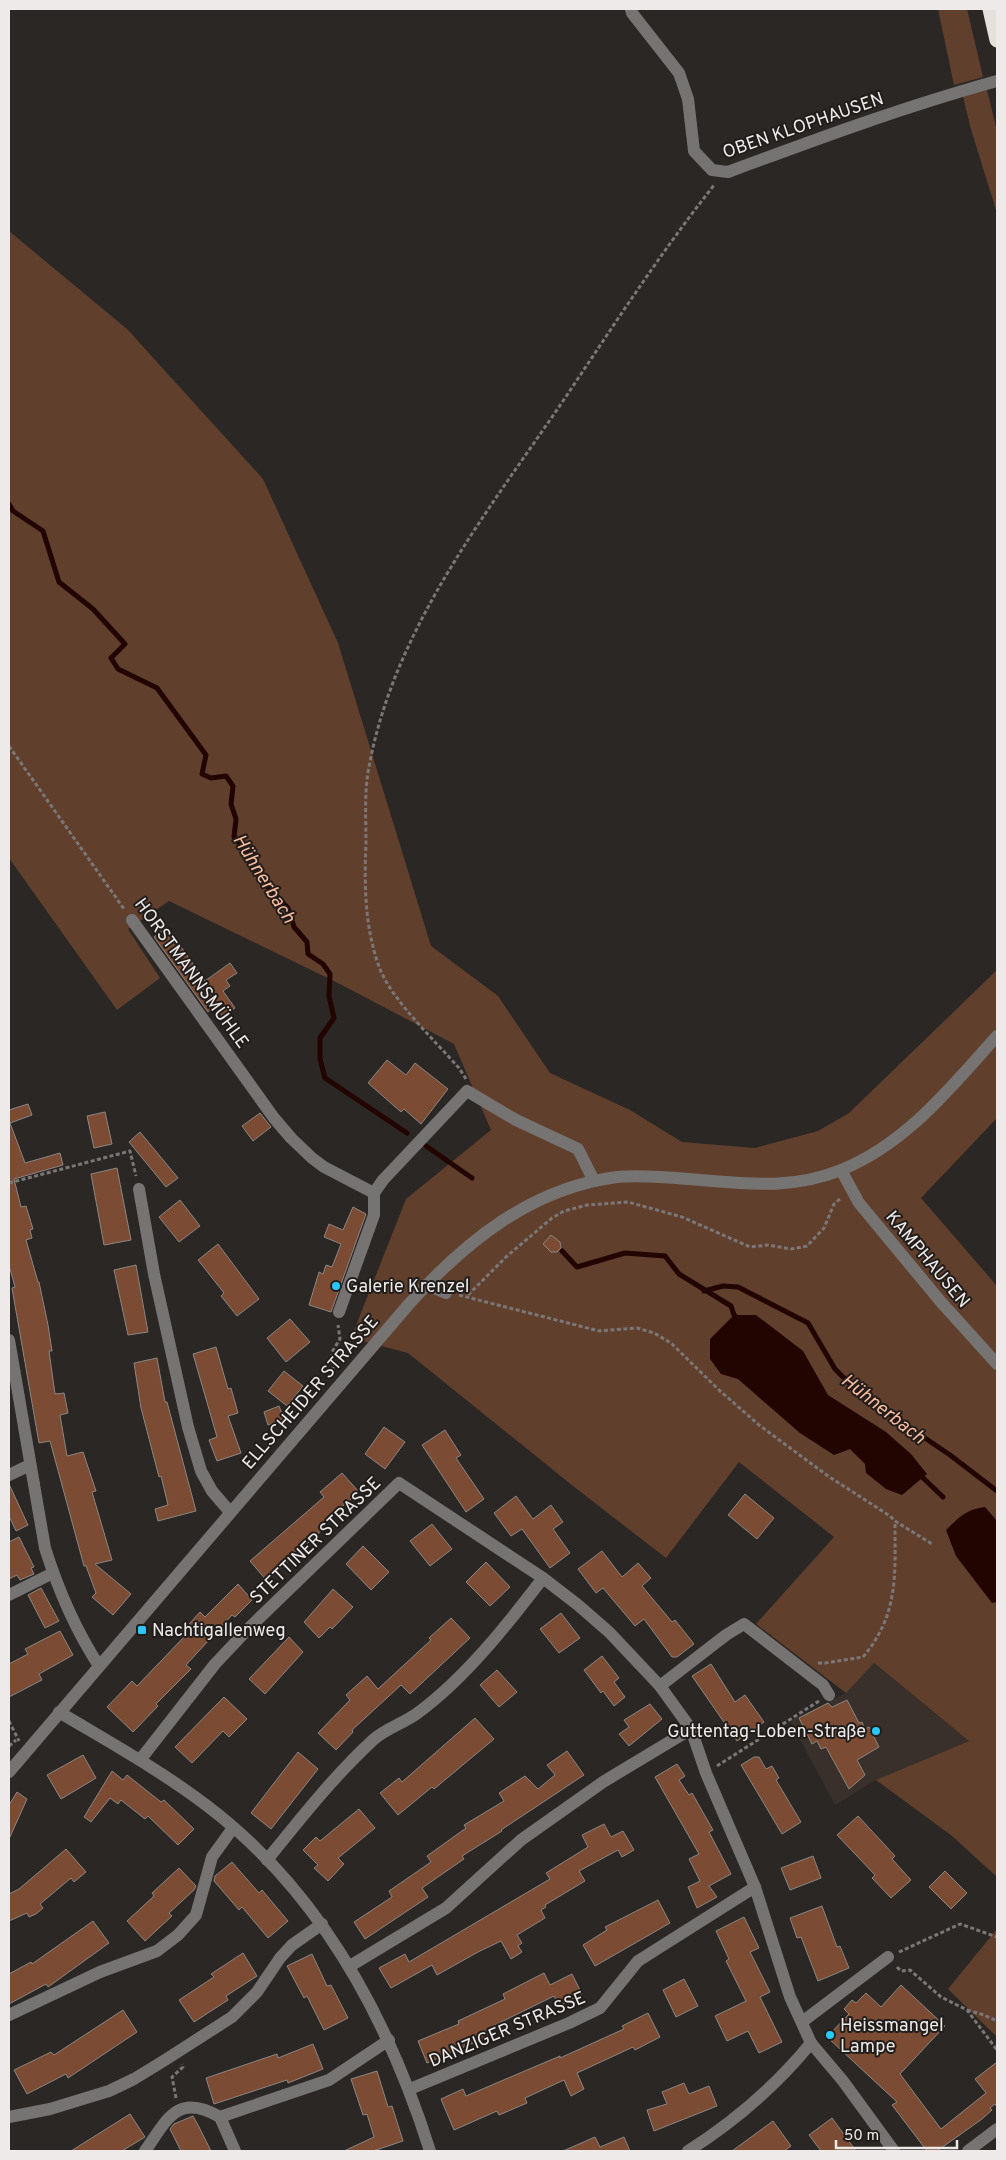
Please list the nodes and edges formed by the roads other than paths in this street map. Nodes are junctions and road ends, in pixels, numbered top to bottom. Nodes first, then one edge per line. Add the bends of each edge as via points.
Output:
1 (631, 9) edge
2 (990, 9) edge
3 (997, 40) edge
4 (997, 81) edge
5 (132, 920) road end
6 (997, 1036) edge
7 (841, 1170) junction
8 (594, 1181) junction
9 (139, 1189) road end
10 (374, 1193) junction
11 (426, 1285) junction
12 (446, 1293) road end
13 (339, 1312) road end
14 (9, 1340) edge
15 (10, 1357) edge
16 (997, 1364) edge
17 (30, 1465) junction
18 (9, 1476) edge
19 (230, 1512) junction
20 (53, 1573) junction
21 (543, 1578) junction
22 (9, 1595) edge
23 (99, 1666) junction
24 (660, 1686) junction
25 (829, 1695) road end
26 (59, 1712) junction
27 (691, 1729) junction
28 (140, 1760) junction
29 (9, 1772) edge
30 (233, 1828) junction
31 (268, 1860) junction
32 (754, 1887) junction
33 (322, 1924) junction
34 (888, 1957) road end
35 (350, 1966) junction
36 (9, 2015) edge
37 (802, 2022) junction
38 (389, 2040) junction
39 (811, 2043) junction
40 (410, 2089) junction
41 (9, 2117) edge
42 (220, 2117) junction
43 (997, 2129) edge
44 (145, 2151) edge
45 (234, 2151) edge
46 (429, 2151) edge
47 (688, 2151) edge
48 (894, 2151) edge
49 (968, 2151) edge

1 - 4 street, OBEN KLOPHAUSEN via 679,73 688,99 694,151 712,170 728,172 824,136
2 - 3 highway
5 - 10 street, HORSTMANNSMÜHLE via 291,1138 324,1167
6 - 7 street, ELLSCHEIDER STRASSE via 898,1138
7 - 8 street, ELLSCHEIDER STRASSE via 808,1180 774,1184 648,1176
7 - 16 street, KAMPHAUSEN via 858,1203
8 - 10 street via 578,1149 516,1120 467,1091
8 - 11 street, ELLSCHEIDER STRASSE via 544,1197 503,1219 463,1249
9 - 19 street via 188,1428 201,1471
10 - 13 street via 374,1215
11 - 12 street
11 - 19 street, ELLSCHEIDER STRASSE
14 - 15 street
15 - 17 street
17 - 18 street
17 - 20 street via 45,1548
19 - 23 street, ELLSCHEIDER STRASSE
20 - 22 street
20 - 23 street via 78,1632
21 - 24 street via 609,1632
21 - 28 street, STETTINER STRASSE via 399,1483 248,1628 215,1664
21 - 31 street via 509,1624 456,1678 418,1713 374,1738 312,1805
23 - 26 street, ELLSCHEIDER STRASSE
24 - 25 street via 744,1624 803,1669
24 - 27 street
26 - 28 street
26 - 29 street, ELLSCHEIDER STRASSE
27 - 32 street
27 - 35 street via 603,1782 521,1840 446,1908
28 - 30 street via 202,1802
30 - 31 street
30 - 36 street via 212,1857 196,1915 178,1935 157,1951 100,1972
31 - 33 street
32 - 37 street via 790,1997
32 - 40 street, DANZIGER STRASSE via 638,1961 600,2008
33 - 35 street
33 - 41 street via 292,1945 248,2003 177,2053 109,2090 50,2109
34 - 37 street
35 - 38 street
37 - 39 street
38 - 40 street
38 - 42 street via 329,2080
39 - 47 street via 749,2107
39 - 48 street
40 - 46 street
42 - 44 street via 194,2106 181,2108 162,2125
42 - 45 street
43 - 49 street

